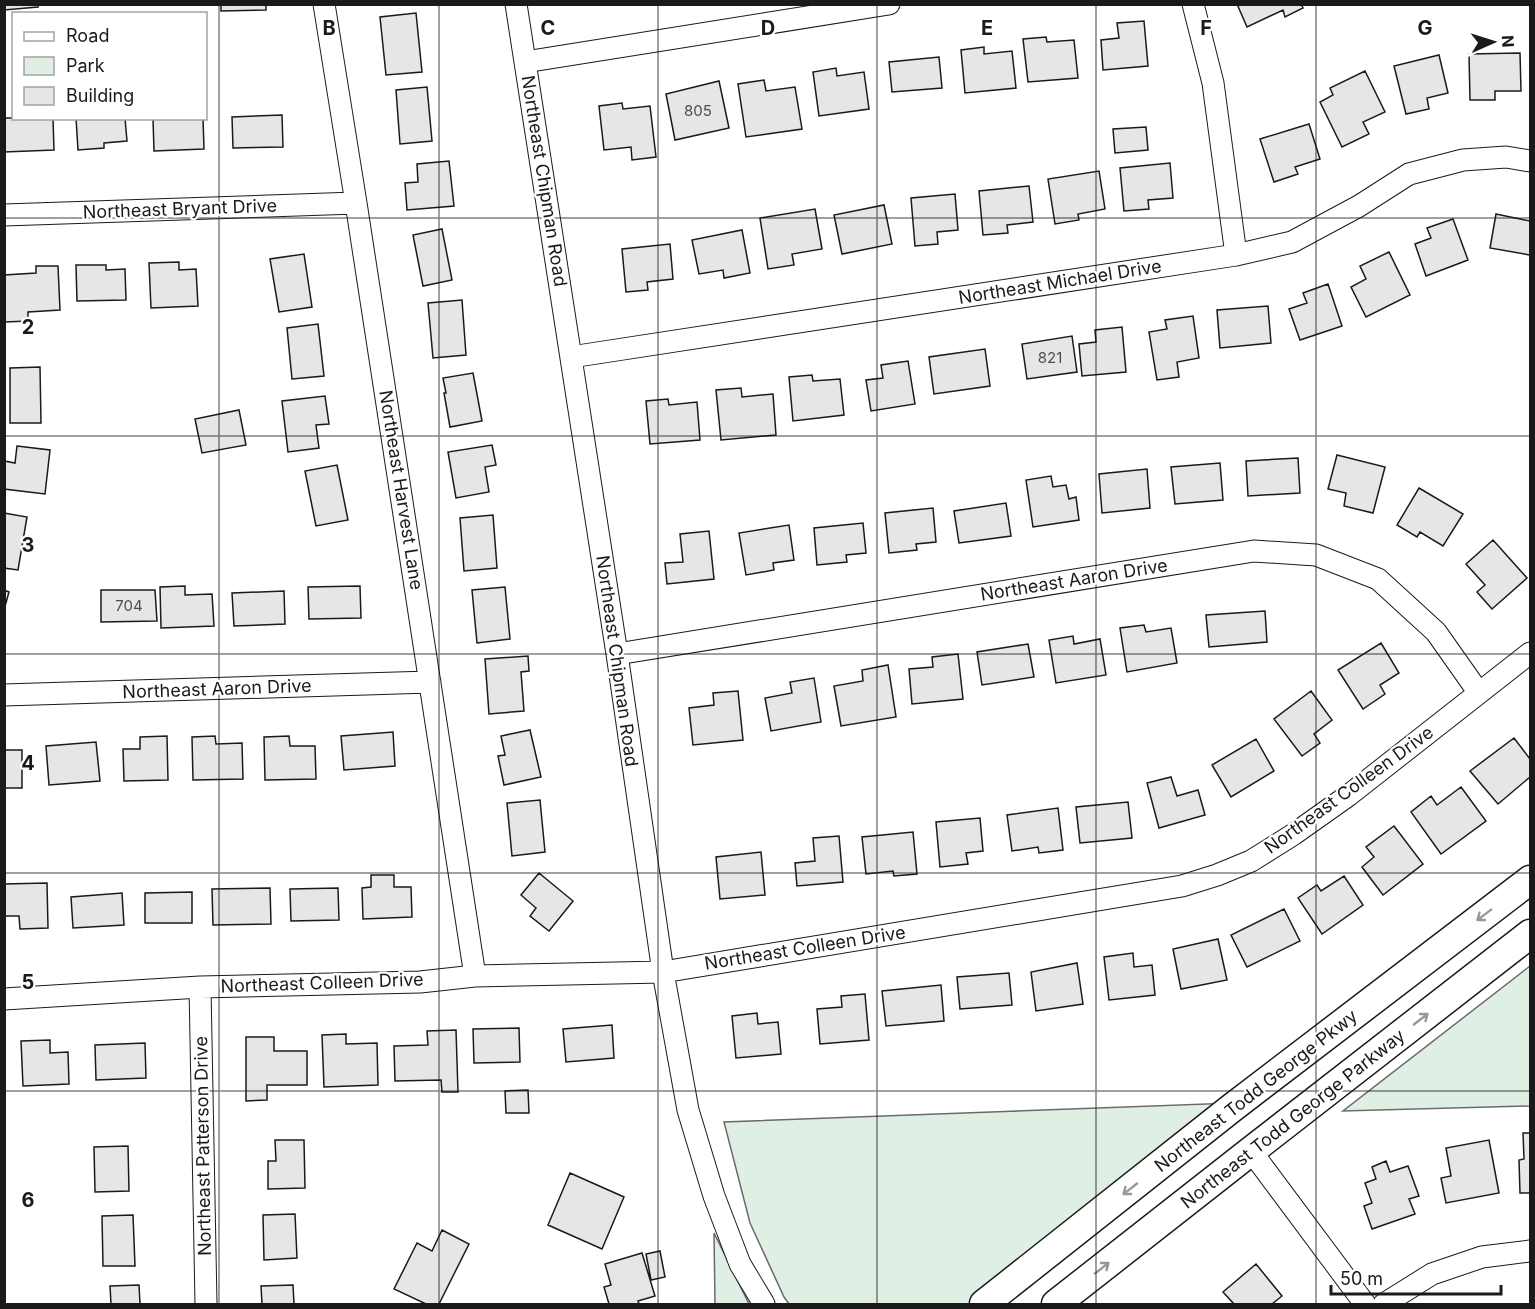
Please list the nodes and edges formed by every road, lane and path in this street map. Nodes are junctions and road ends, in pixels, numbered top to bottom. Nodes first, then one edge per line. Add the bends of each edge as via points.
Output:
1 (324, 4) edge
2 (516, 4) edge
3 (889, 4) edge
4 (1193, 4) edge
5 (525, 62) junction
6 (1530, 161) edge
7 (356, 203) junction
8 (4, 215) edge
9 (1236, 255) junction
10 (571, 357) junction
11 (1530, 653) edge
12 (617, 654) junction
13 (430, 682) junction
14 (1479, 693) junction
15 (4, 695) edge
16 (1530, 880) edge
17 (1530, 934) edge
18 (663, 972) junction
19 (476, 976) junction
20 (200, 987) junction
21 (4, 999) edge
22 (1251, 1150) junction
23 (1530, 1251) edge
24 (206, 1305) edge
25 (764, 1305) edge
26 (984, 1305) edge
27 (1056, 1305) edge
28 (1365, 1305) edge
29 (1384, 1305) edge

1 - 7 street, Northeast Harvest Lane
2 - 5 street, Northeast Chipman Road
3 - 5 street
4 - 9 street via 1213,82
5 - 10 street, Northeast Chipman Road
6 - 9 street, Northeast Michael Drive via 1506,157 1463,160 1409,174 1292,242
7 - 8 street, Northeast Bryant Drive
7 - 13 street, Northeast Harvest Lane
9 - 10 street, Northeast Michael Drive
10 - 12 street, Northeast Chipman Road
11 - 14 street, Northeast Colleen Drive
12 - 14 street, Northeast Aaron Drive via 1254,551 1316,555 1378,579 1436,632
12 - 18 street, Northeast Chipman Road
13 - 15 street, Northeast Aaron Drive
13 - 19 street, Northeast Harvest Lane
14 - 18 street, Northeast Colleen Drive via 1294,834 1251,861 1217,875 1182,886
16 -> 26 main road, Northeast Todd George Pkwy via 1233,1107
22 -> 17 main road, Northeast Todd George Parkway
18 - 19 street, Northeast Colleen Drive
18 - 25 street, Northeast Chipman Road via 688,1110 710,1185 740,1264
19 - 20 street, Northeast Colleen Drive via 420,982
20 - 21 street, Northeast Colleen Drive
20 - 24 street, Northeast Patterson Drive
27 -> 22 main road, Northeast Todd George Parkway
22 - 28 street
23 - 29 street via 1482,1257 1432,1274

